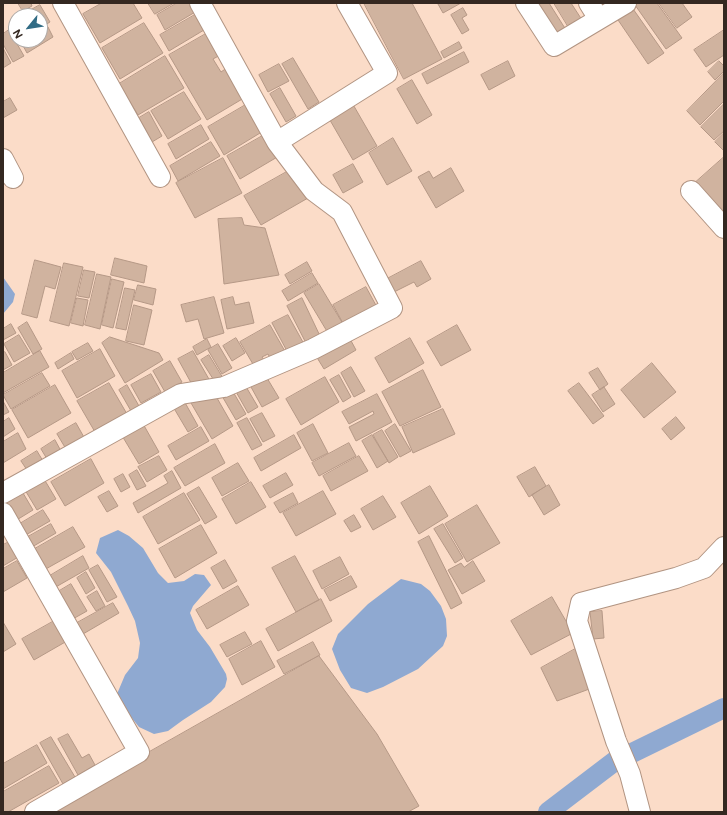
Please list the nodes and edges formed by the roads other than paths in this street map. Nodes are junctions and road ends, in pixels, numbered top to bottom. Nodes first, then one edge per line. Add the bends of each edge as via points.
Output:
1 (63, 3) edge
2 (200, 3) edge
3 (347, 3) edge
4 (526, 3) edge
5 (626, 3) edge
6 (594, 11) edge
7 (277, 142) junction
8 (3, 159) edge
9 (160, 177) dead end
10 (13, 178) dead end
11 (691, 191) dead end
12 (724, 228) edge
13 (3, 493) edge
14 (3, 513) edge
15 (724, 547) edge
16 (35, 812) edge
17 (640, 812) edge

1 - 9 street
2 - 7 street
3 - 7 street via 387,73
4 - 6 street via 554,46
5 - 6 street
7 - 13 street via 314,191 342,212 392,308 313,349 224,387 181,394
8 - 10 street
11 - 12 street
14 - 16 street via 139,752
15 - 17 street via 704,568 676,578 580,603 577,621 616,741 630,774

